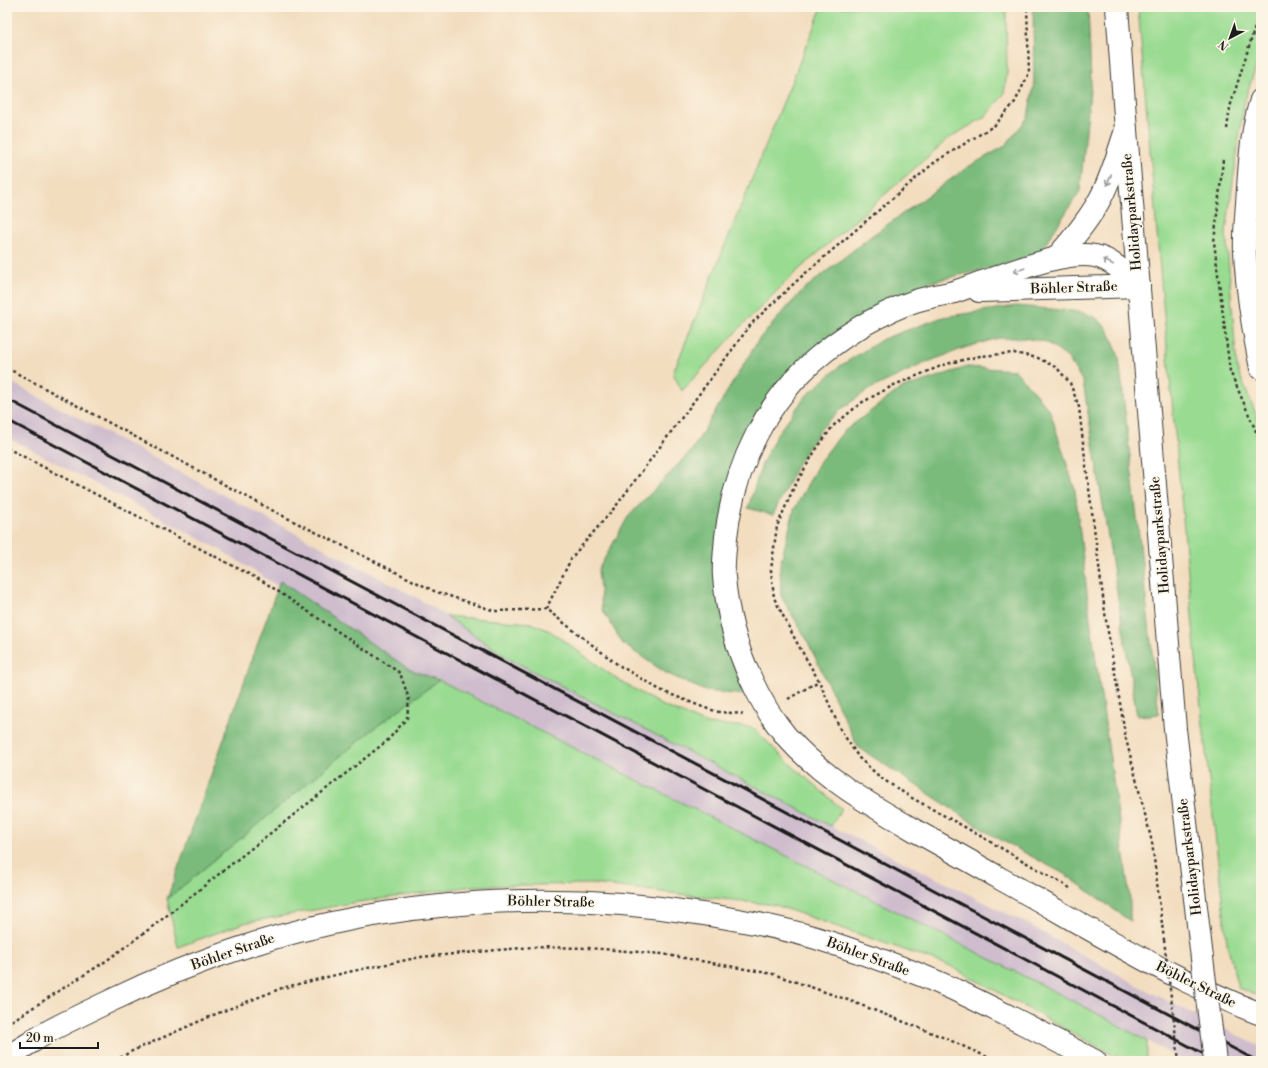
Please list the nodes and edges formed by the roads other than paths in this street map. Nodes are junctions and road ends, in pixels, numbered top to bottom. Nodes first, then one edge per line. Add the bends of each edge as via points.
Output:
1 (1117, 7) edge
2 (1261, 100) edge
3 (1126, 130) junction
4 (1056, 258) junction
5 (1138, 286) junction
6 (954, 292) junction
7 (1261, 368) edge
8 (1261, 1014) edge
9 (7, 1057) edge
10 (1095, 1061) edge
11 (1215, 1061) edge

1 - 3 street, Holidayparkstraße
2 - 7 street via 1250,158 1245,251 1249,297
3 -> 4 street via 1110,178 1100,198 1077,235
3 - 5 street, Holidayparkstraße
5 -> 4 street, Böhler Straße via 1121,270 1097,257 1079,255
4 -> 6 street, Böhler Straße
5 - 6 street, Böhler Straße
5 - 11 street, Holidayparkstraße, bridge via 1175,729
6 - 8 street, Böhler Straße via 916,301 876,318 821,354 777,401 746,454 729,512 724,574 729,612 744,664 760,698 784,734 831,778 858,797 1148,962 1234,1004
9 - 10 street, Böhler Straße via 52,1030 144,985 247,946 362,917 471,902 513,900 618,903 667,908 813,937 949,987

